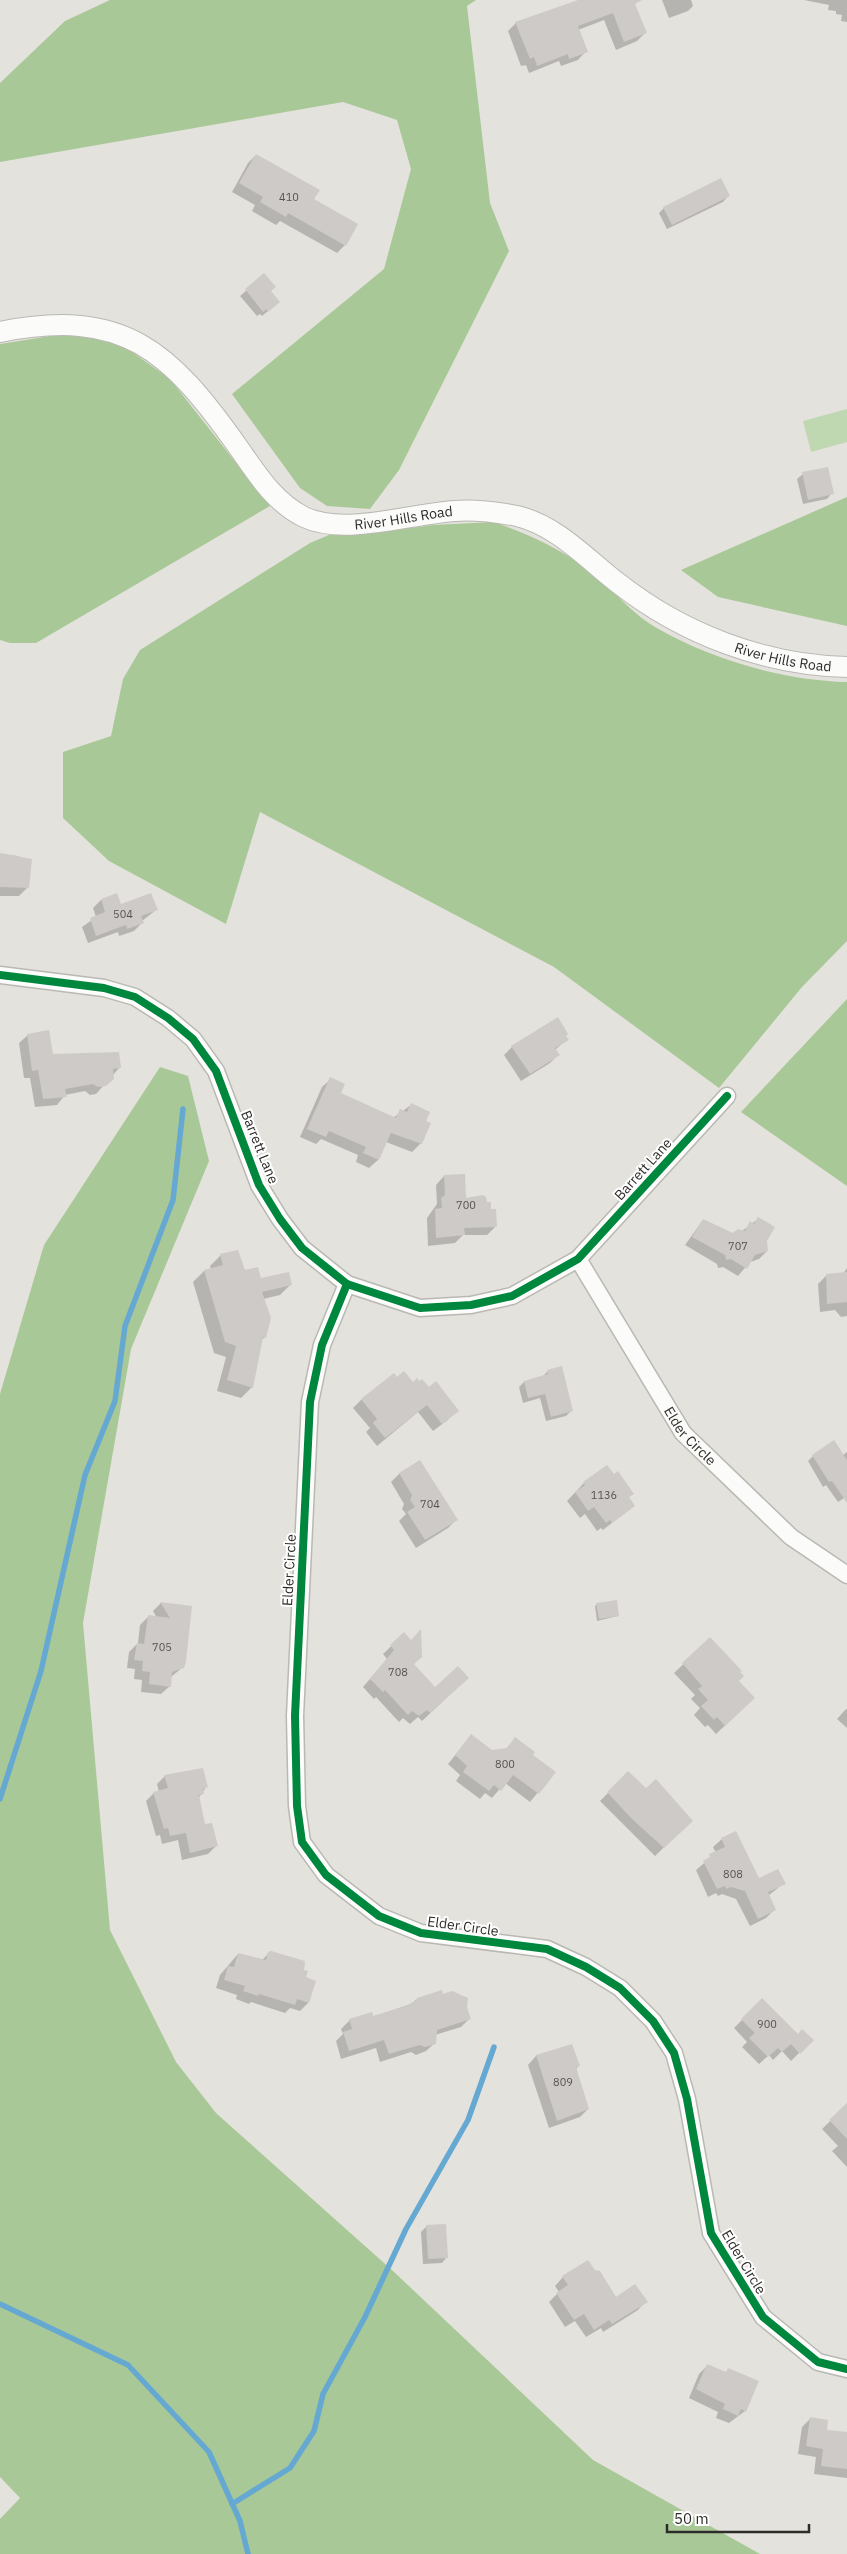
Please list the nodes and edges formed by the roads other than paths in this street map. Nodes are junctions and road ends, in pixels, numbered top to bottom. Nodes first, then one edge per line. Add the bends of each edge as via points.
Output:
1 (0, 332) edge
2 (847, 667) edge
3 (0, 975) edge
4 (727, 1096) dead end
5 (578, 1259) junction
6 (347, 1284) junction
7 (847, 1575) edge
8 (847, 2369) edge

1 - 2 street, River Hills Road via 56,324 88,326 141,344 184,377 207,403 265,485 284,505 307,518 363,524 454,511 486,511 520,517 567,541 618,584 654,609 692,629 763,656 802,665
3 - 6 street, Barrett Lane via 104,988 135,997 193,1039 216,1071 260,1185 280,1219 302,1248
4 - 5 street, Barrett Lane
5 - 6 street, Barrett Lane via 512,1296 471,1305 420,1308
5 - 7 street, Elder Circle via 683,1433 791,1538
6 - 8 street, Elder Circle via 322,1345 310,1402 295,1716 297,1806 302,1842 326,1875 380,1916 421,1933 548,1949 620,1988 653,2021 674,2053 687,2099 711,2233 763,2317 818,2362

